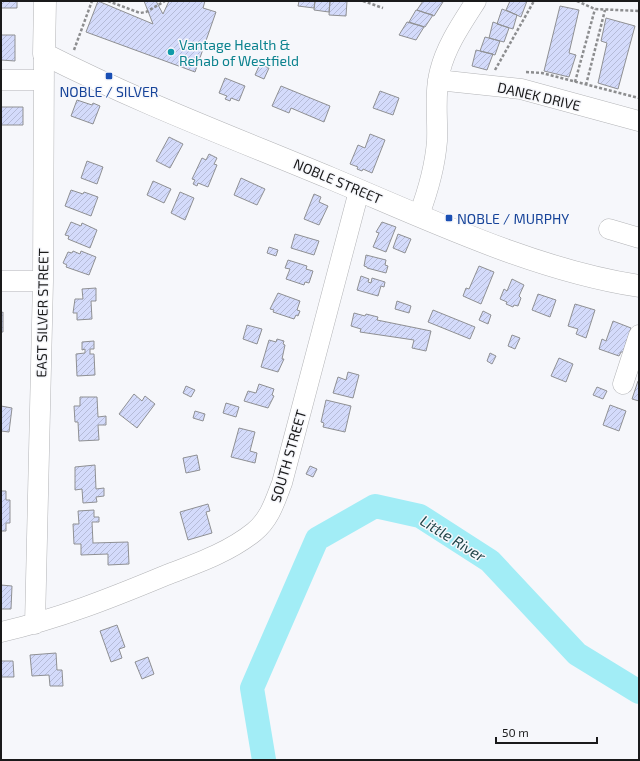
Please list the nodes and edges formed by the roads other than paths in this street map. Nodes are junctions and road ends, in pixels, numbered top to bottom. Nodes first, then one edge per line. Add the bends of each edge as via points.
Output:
1 (45, 1) edge
2 (476, 1) edge
3 (44, 54) junction
4 (1, 80) edge
5 (44, 80) junction
6 (438, 80) junction
7 (639, 121) edge
8 (360, 191) junction
9 (419, 215) junction
10 (609, 229) dead end
11 (635, 236) edge
12 (1, 280) edge
13 (42, 281) junction
14 (639, 286) edge
15 (639, 335) edge
16 (623, 384) dead end
17 (36, 624) junction
18 (1, 632) edge

1 - 3 main road, EAST SILVER STREET
2 - 6 street via 450,46
3 - 5 street, EAST SILVER STREET
3 - 8 main road, NOBLE STREET via 141,99
4 - 5 street
5 - 13 street, EAST SILVER STREET
6 - 7 street, DANEK DRIVE via 521,90
6 - 9 street via 434,164
8 - 9 main road, NOBLE STREET
8 - 17 street, SOUTH STREET via 282,483 270,515 254,532 210,558
9 - 14 main road, NOBLE STREET via 487,243 571,272 614,283
10 - 11 street
12 - 13 street
13 - 17 street, EAST SILVER STREET
15 - 16 street
17 - 18 street, SOUTH STREET

